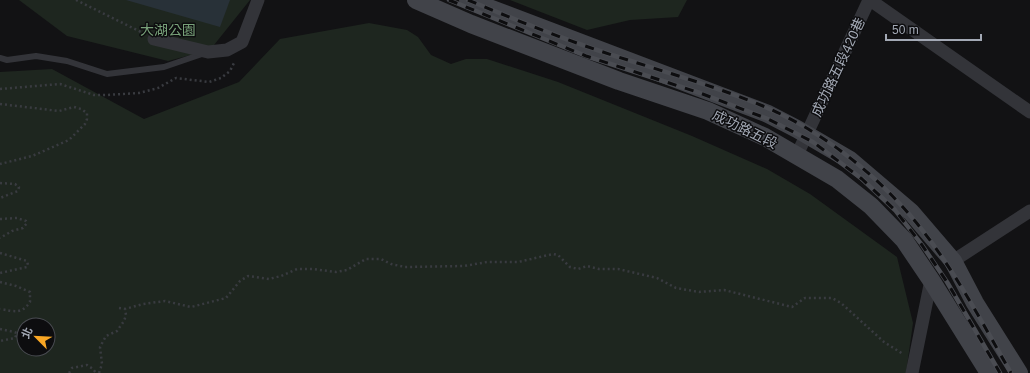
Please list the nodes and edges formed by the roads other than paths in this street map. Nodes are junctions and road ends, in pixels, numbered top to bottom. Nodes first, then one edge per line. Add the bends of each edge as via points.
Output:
1 (258, 0) edge
2 (416, 0) edge
3 (468, 0) edge
4 (870, 0) edge
5 (154, 39) road end
6 (208, 52) junction
7 (0, 58) edge
8 (1030, 112) edge
9 (807, 135) junction
10 (796, 155) junction
11 (1030, 211) edge
12 (953, 261) junction
13 (932, 280) junction
14 (912, 373) edge
15 (989, 373) edge
16 (1018, 373) edge

1 - 6 street via 242,42 227,50
2 - 10 main road, 成功路五段 via 611,78 708,111 765,137
3 - 9 main road, 成功路五段 via 768,114
4 - 8 street
4 - 9 street, 成功路五段420巷
5 - 6 street
6 - 7 lane via 164,67 107,74 67,61 36,56 7,60
9 - 10 street, 成功路五段420巷
9 - 12 main road, 成功路五段 via 850,160 911,212
10 - 13 main road, 成功路五段 via 837,179 871,206 904,240
11 - 12 street
12 - 16 main road, 成功路五段 via 975,303
13 - 14 street
13 - 15 main road, 成功路五段

